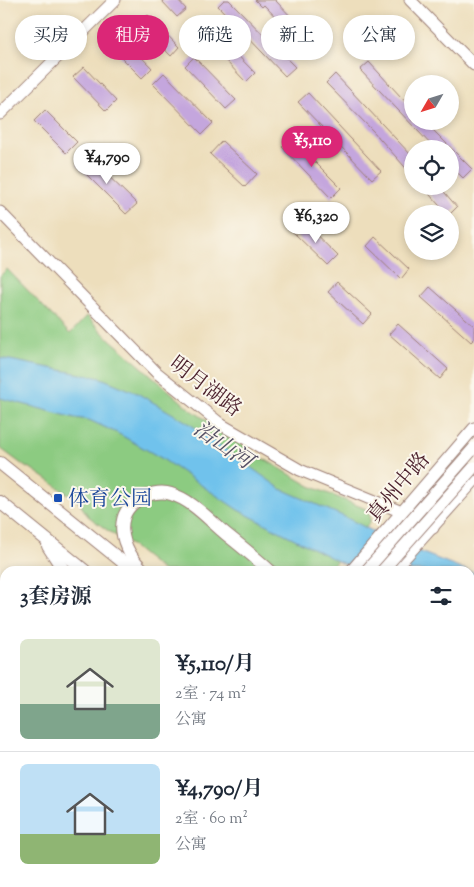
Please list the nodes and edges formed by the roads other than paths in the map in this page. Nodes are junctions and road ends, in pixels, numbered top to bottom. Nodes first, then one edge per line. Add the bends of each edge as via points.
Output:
1 (115, 0) edge
2 (410, 0) edge
3 (420, 0) edge
4 (474, 54) edge
5 (474, 66) edge
6 (0, 114) edge
7 (0, 212) edge
8 (474, 428) edge
9 (474, 448) edge
10 (0, 463) edge
11 (474, 467) edge
12 (474, 481) edge
13 (0, 502) edge
14 (402, 512) junction
15 (433, 528) junction
16 (43, 537) junction
17 (61, 566) edge
18 (79, 566) edge
19 (128, 566) edge
20 (140, 566) edge
21 (264, 566) edge
22 (355, 566) edge
23 (370, 566) edge
24 (386, 566) edge
25 (398, 566) edge

1 - 6 street
2 - 5 street
3 - 4 street
7 - 14 street, 明月湖路 via 156,372 222,424 300,470
8 - 14 street, 真州中路
9 - 23 street, 真州中路, bridge
10 - 19 main road
11 - 24 street, 真州中路, bridge
12 - 15 street
13 - 16 main road
14 - 15 street, 明月湖路
14 - 22 street, 真州中路
15 - 25 street
16 - 17 main road
16 - 18 main road
20 - 21 main road via 124,545 122,527 126,511 136,501 154,492 170,493 186,501

